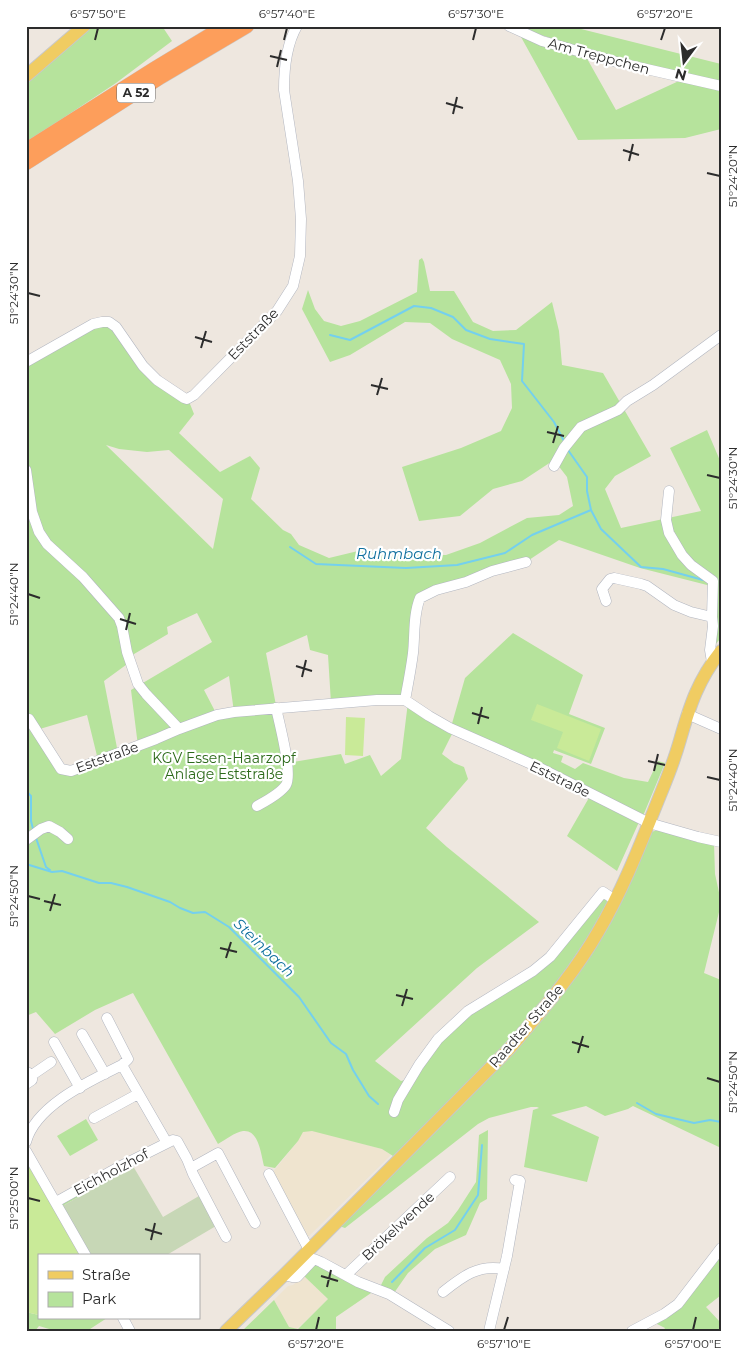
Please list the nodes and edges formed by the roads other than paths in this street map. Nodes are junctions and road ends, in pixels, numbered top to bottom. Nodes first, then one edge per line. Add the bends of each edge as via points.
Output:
1 (84, 26) edge
2 (225, 26) edge
3 (247, 26) edge
4 (297, 26) edge
5 (509, 26) edge
6 (26, 76) edge
7 (721, 86) edge
8 (26, 150) edge
9 (26, 163) edge
10 (721, 335) edge
11 (26, 362) edge
12 (554, 466) dead end
13 (26, 470) edge
14 (669, 491) dead end
15 (526, 562) dead end
16 (606, 601) dead end
17 (712, 617) junction
18 (721, 651) edge
19 (712, 662) junction
20 (405, 700) junction
21 (276, 708) junction
22 (687, 714) junction
23 (28, 720) dead end
24 (179, 729) junction
25 (721, 729) edge
26 (257, 806) dead end
27 (649, 823) junction
28 (68, 839) dead end
29 (26, 840) edge
30 (721, 842) edge
31 (615, 900) junction
32 (107, 1018) dead end
33 (82, 1034) dead end
34 (54, 1042) dead end
35 (51, 1062) dead end
36 (122, 1065) junction
37 (29, 1074) edge
38 (105, 1074) junction
39 (26, 1084) edge
40 (80, 1088) junction
41 (138, 1094) junction
42 (394, 1112) dead end
43 (94, 1118) dead end
44 (27, 1138) edge
45 (167, 1143) junction
46 (26, 1151) edge
47 (190, 1168) junction
48 (269, 1174) dead end
49 (450, 1177) dead end
50 (515, 1180) dead end
51 (56, 1202) junction
52 (255, 1223) dead end
53 (226, 1237) dead end
54 (721, 1248) edge
55 (309, 1250) junction
56 (85, 1254) edge
57 (504, 1270) junction
58 (284, 1275) junction
59 (346, 1275) junction
60 (443, 1292) dead end
61 (226, 1331) edge
62 (449, 1331) edge
63 (489, 1331) edge
64 (632, 1331) edge

1 - 6 main road
2 - 8 highway, A 52
3 - 9 highway, A 52
4 - 11 street, Eststraße via 284,75 284,90 298,181 300,256 293,286 277,311 188,399 157,380 109,322 94,324
5 - 7 street, Am Treppchen via 542,40 620,63
10 - 12 street via 618,410 581,427
13 - 24 street via 32,512 47,544 83,577 119,618 138,684
14 - 17 street via 666,520 669,533 690,564 713,581
15 - 20 street via 420,598
16 - 17 street via 602,589 614,578 647,586 674,605
17 - 19 street
18 - 19 main road, Raadter Straße
19 - 22 main road, Raadter Straße
20 - 21 street, Eststraße
20 - 27 street, Eststraße via 450,728 538,767
21 - 24 street, Eststraße via 217,715
21 - 26 street via 288,779 282,790
22 - 25 street
22 - 27 main road, Raadter Straße
23 - 24 street, Eststraße via 61,769 71,771
27 - 30 street, Eststraße
27 - 31 main road, Raadter Straße
28 - 29 street via 49,826
31 - 42 street via 603,892 550,957 468,1011 438,1039 418,1065
31 - 55 main road, Raadter Straße via 580,960 511,1047
32 - 36 street via 128,1059
33 - 38 street
34 - 40 street
35 - 37 street
36 - 38 street
36 - 41 street
37 - 39 street via 32,1080
38 - 40 street
40 - 44 street via 44,1112
41 - 43 street
41 - 45 street
45 - 47 street via 177,1141
45 - 51 street, Eichholzhof
46 - 51 street
47 - 52 street via 218,1154
47 - 53 street
48 - 55 street
49 - 59 street, Brökelwende
50 - 57 street via 520,1181
51 - 56 street
54 - 64 street via 678,1304
55 - 58 main road, Raadter Straße
57 - 60 street via 495,1267 480,1269
57 - 63 street
58 - 59 street via 297,1276 314,1260
58 - 61 main road, Raadter Straße
59 - 62 street via 389,1294

